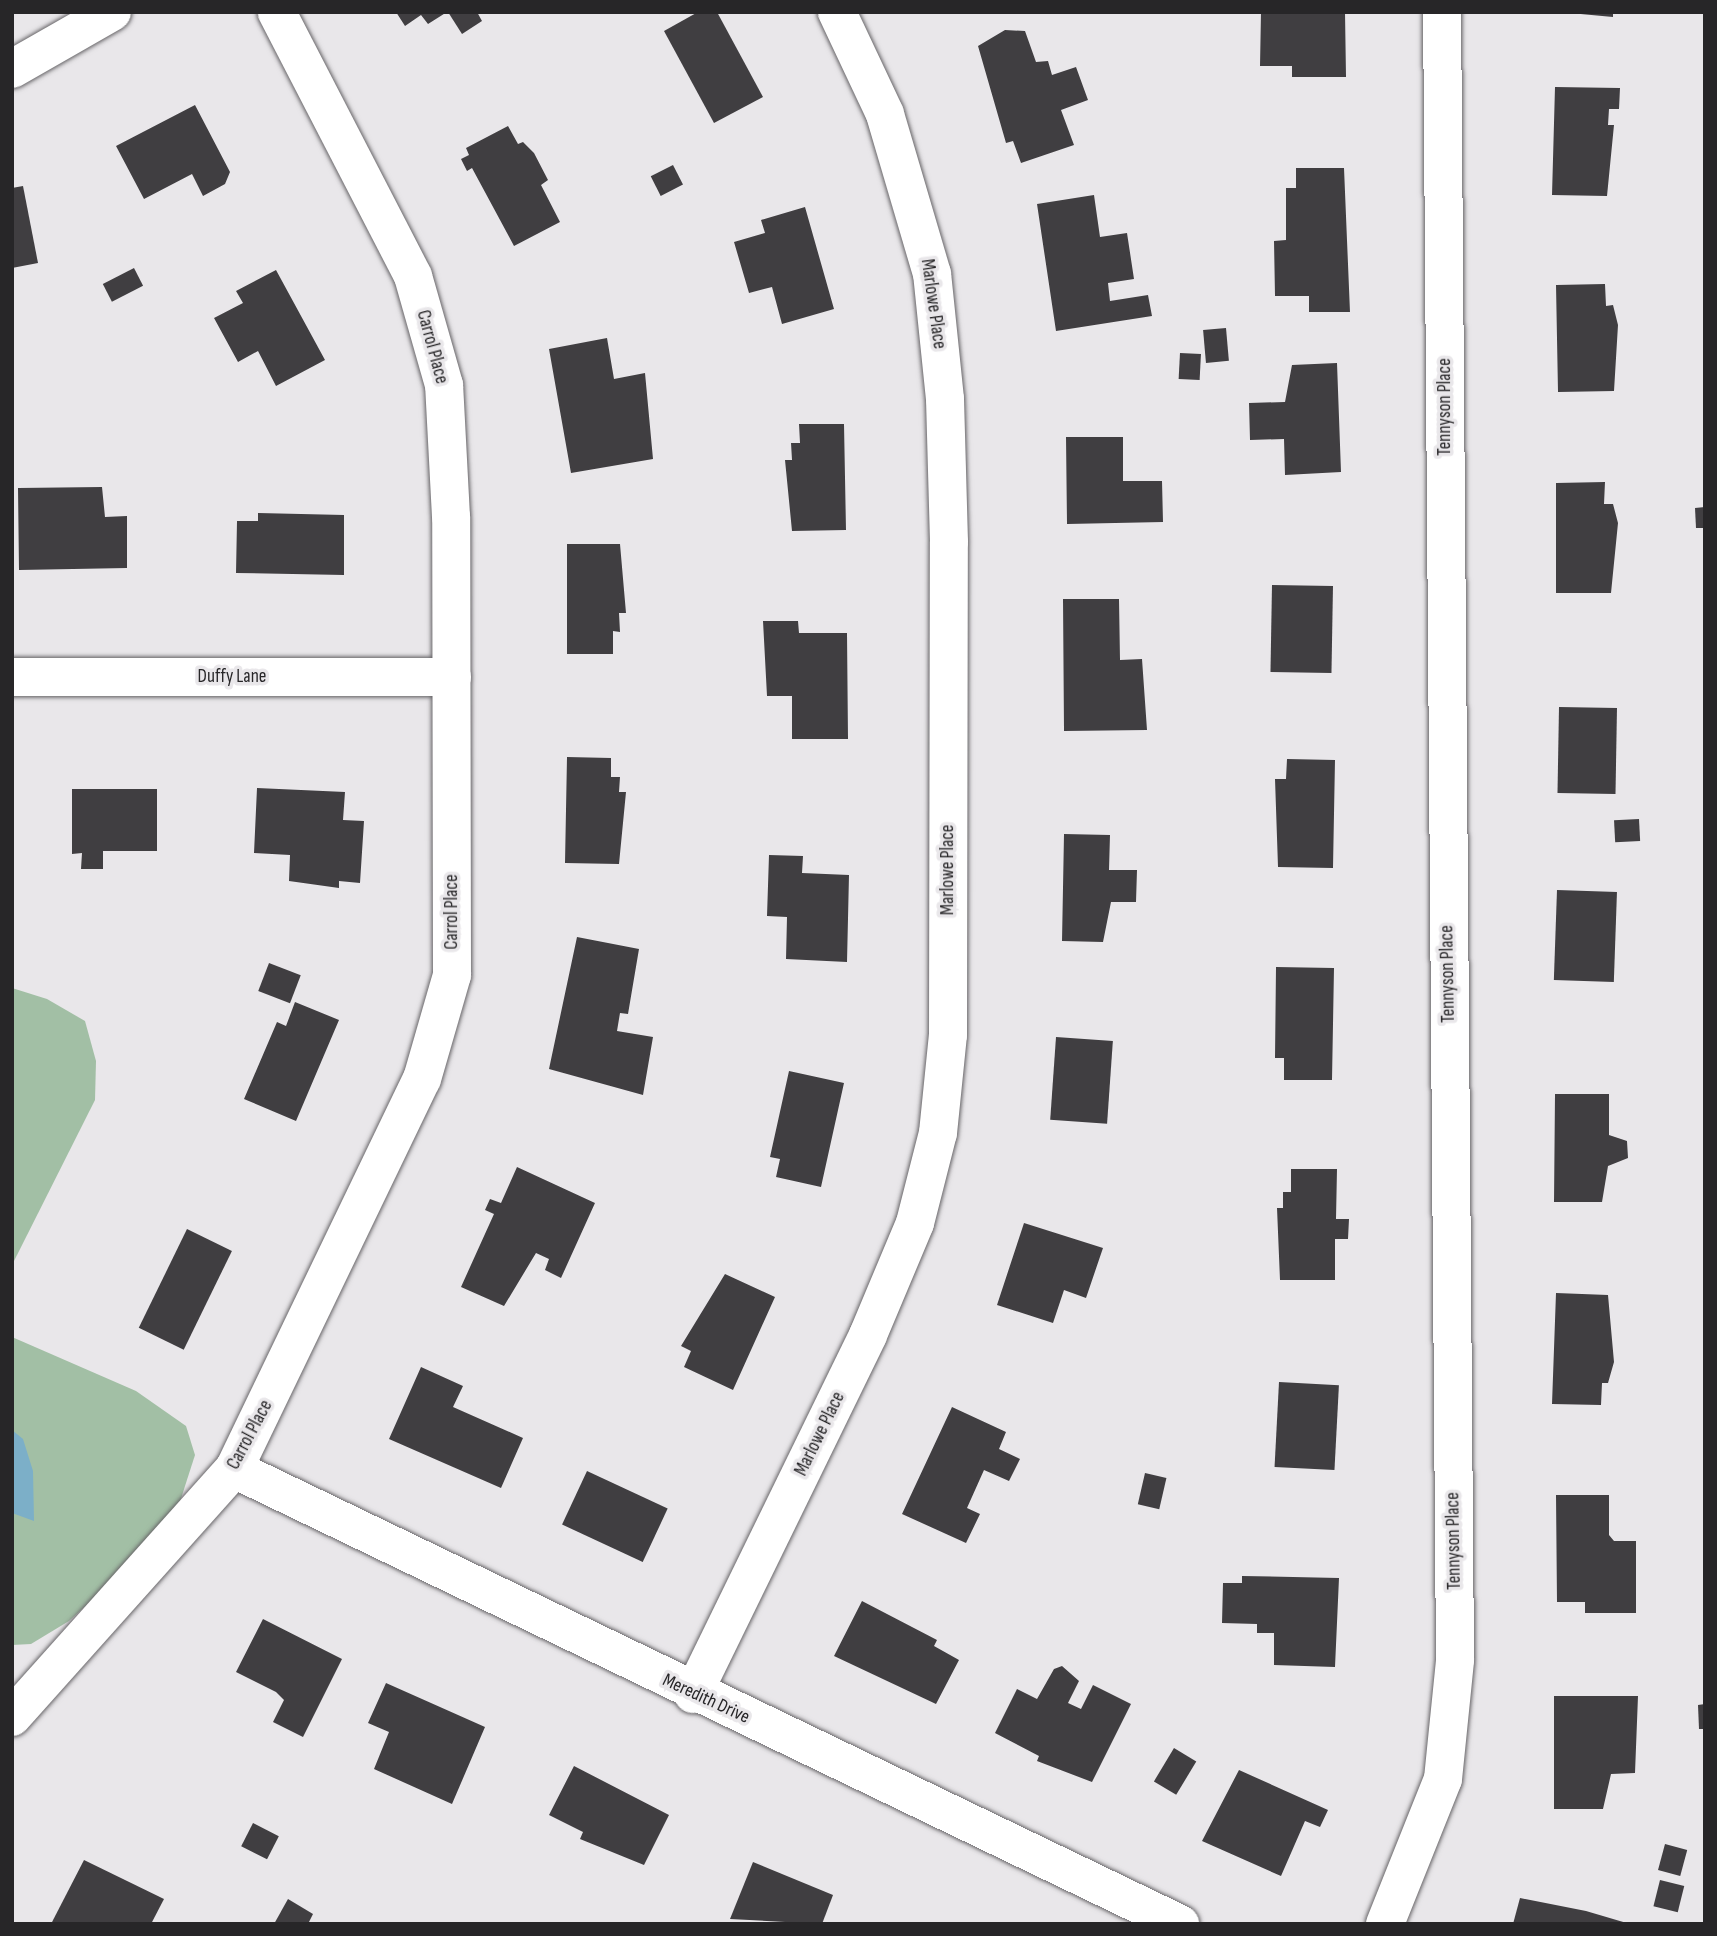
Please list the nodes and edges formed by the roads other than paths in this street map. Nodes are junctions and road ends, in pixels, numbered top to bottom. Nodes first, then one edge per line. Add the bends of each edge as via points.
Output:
1 (112, 12) edge
2 (277, 12) edge
3 (837, 12) edge
4 (1443, 12) edge
5 (12, 69) edge
6 (12, 677) edge
7 (452, 677) junction
8 (234, 1469) junction
9 (694, 1693) junction
10 (12, 1717) edge
11 (1180, 1924) edge
12 (1385, 1924) edge

1 - 5 street
2 - 7 street, Carrol Place via 413,276 444,385
3 - 9 street, Marlowe Place via 885,114 933,274 945,399 948,542 948,1035 938,1133 915,1223 868,1335
4 - 12 street, Tennyson Place via 1455,1660 1443,1779
6 - 7 street, Duffy Lane
7 - 8 street, Carrol Place via 452,975 422,1079
8 - 9 street, Meredith Drive
8 - 10 street, Carrol Place
9 - 11 street, Meredith Drive

